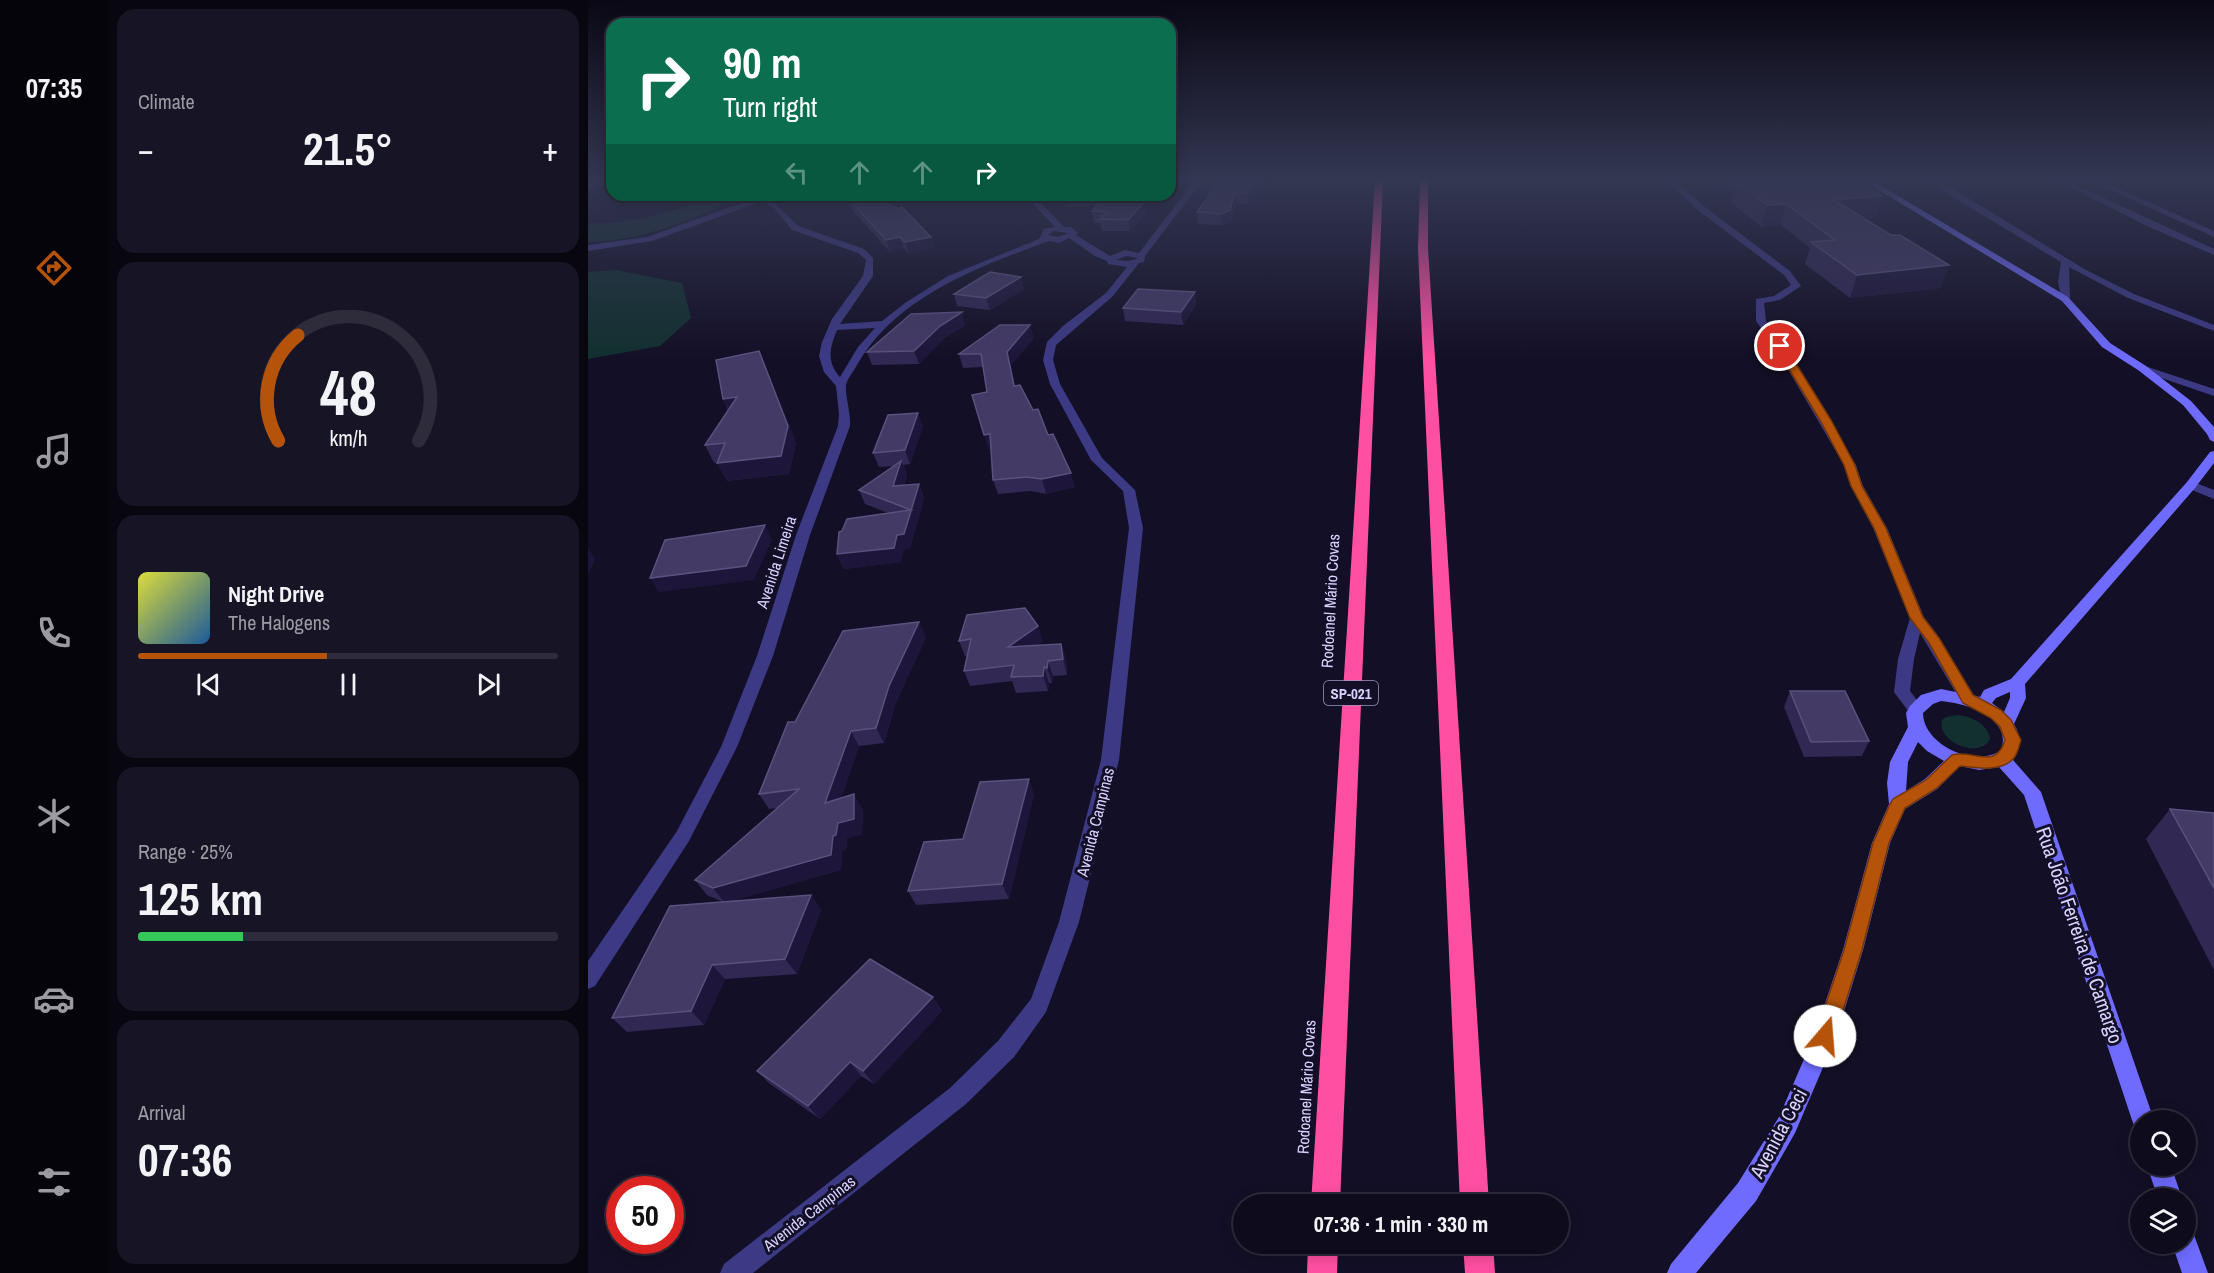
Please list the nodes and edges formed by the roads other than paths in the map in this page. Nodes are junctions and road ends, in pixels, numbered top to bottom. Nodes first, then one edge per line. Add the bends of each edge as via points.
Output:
1 (640, 240) edge
2 (831, 240) edge
3 (1042, 240) edge
4 (1079, 240) edge
5 (1152, 240) edge
6 (1376, 240) edge
7 (1424, 240) edge
8 (1744, 240) edge
9 (1967, 240) edge
10 (2030, 240) edge
11 (2186, 240) edge
12 (588, 248) edge
13 (2214, 252) edge
14 (1136, 257) junction
15 (1114, 259) junction
16 (2065, 262) junction
17 (2064, 274) junction
18 (2099, 280) junction
19 (1120, 282) junction
20 (2065, 299) junction
21 (885, 324) junction
22 (834, 327) junction
23 (2214, 328) edge
24 (2142, 368) junction
25 (841, 386) junction
26 (2214, 393) edge
27 (2214, 435) edge
28 (2214, 455) edge
29 (2191, 485) junction
30 (2214, 495) edge
31 (1917, 618) junction
32 (2017, 683) junction
33 (1975, 702) junction
34 (1915, 708) junction
35 (2006, 724) junction
36 (1916, 728) junction
37 (1957, 759) junction
38 (2002, 759) junction
39 (1898, 804) junction
40 (588, 979) edge
41 (2141, 1110) edge
42 (1326, 1194) edge
43 (1474, 1194) edge
44 (1323, 1254) edge
45 (1479, 1254) edge
46 (2188, 1254) edge
47 (733, 1273) edge
48 (1322, 1273) edge
49 (1480, 1273) edge
50 (1680, 1273) edge
51 (2195, 1273) edge

1 - 12 street
2 - 22 street, Avenida Limeira via 861,251 870,260 868,276
3 - 21 street via 965,271 901,309
4 - 15 street via 1098,254
5 - 14 street, Avenida Campinas
6 - 42 highway, Rodoanel Mário Covas / SP-021
7 - 43 highway
8 - 31 street via 1795,281 1796,286 1777,298 1760,301 1761,321 1826,420 1850,465
9 - 20 main road
10 - 16 street
11 - 13 street
14 - 15 street
14 - 19 street, Avenida Campinas
15 - 19 street
16 - 17 street
16 - 18 street
17 - 18 street
17 - 20 street
18 - 23 street
19 - 47 street, Avenida Campinas via 1051,344 1048,360 1055,384 1097,460 1129,490 1136,528 1110,760 1069,922 1039,1005 1006,1049 958,1096
20 - 24 main road via 2106,345
21 - 22 street
21 - 25 street via 869,339
22 - 25 street, Avenida Limeira via 825,356 829,372
24 - 26 street
24 - 27 main road via 2187,403
25 - 40 street, Avenida Limeira via 844,426 803,535 765,656 729,747 683,836
28 - 29 main road
29 - 30 street
29 - 32 main road
31 - 33 street
31 - 34 street via 1902,692
32 - 33 main road
32 - 35 main road via 2018,698
33 - 34 main road via 1941,695 1920,702
33 - 35 main road
34 - 36 main road
35 - 38 main road via 2013,740 2009,754
36 - 37 main road via 1932,746
36 - 39 main road, Avenida Ceci via 1899,762
37 - 38 main road via 1982,763
37 - 39 main road via 1931,784
38 - 41 main road, Rua João Ferreira de Camargo via 2032,792
39 - 50 main road, Avenida Ceci via 1881,843 1825,1036 1786,1125 1747,1192
44 - 48 highway
45 - 49 highway
46 - 51 main road

